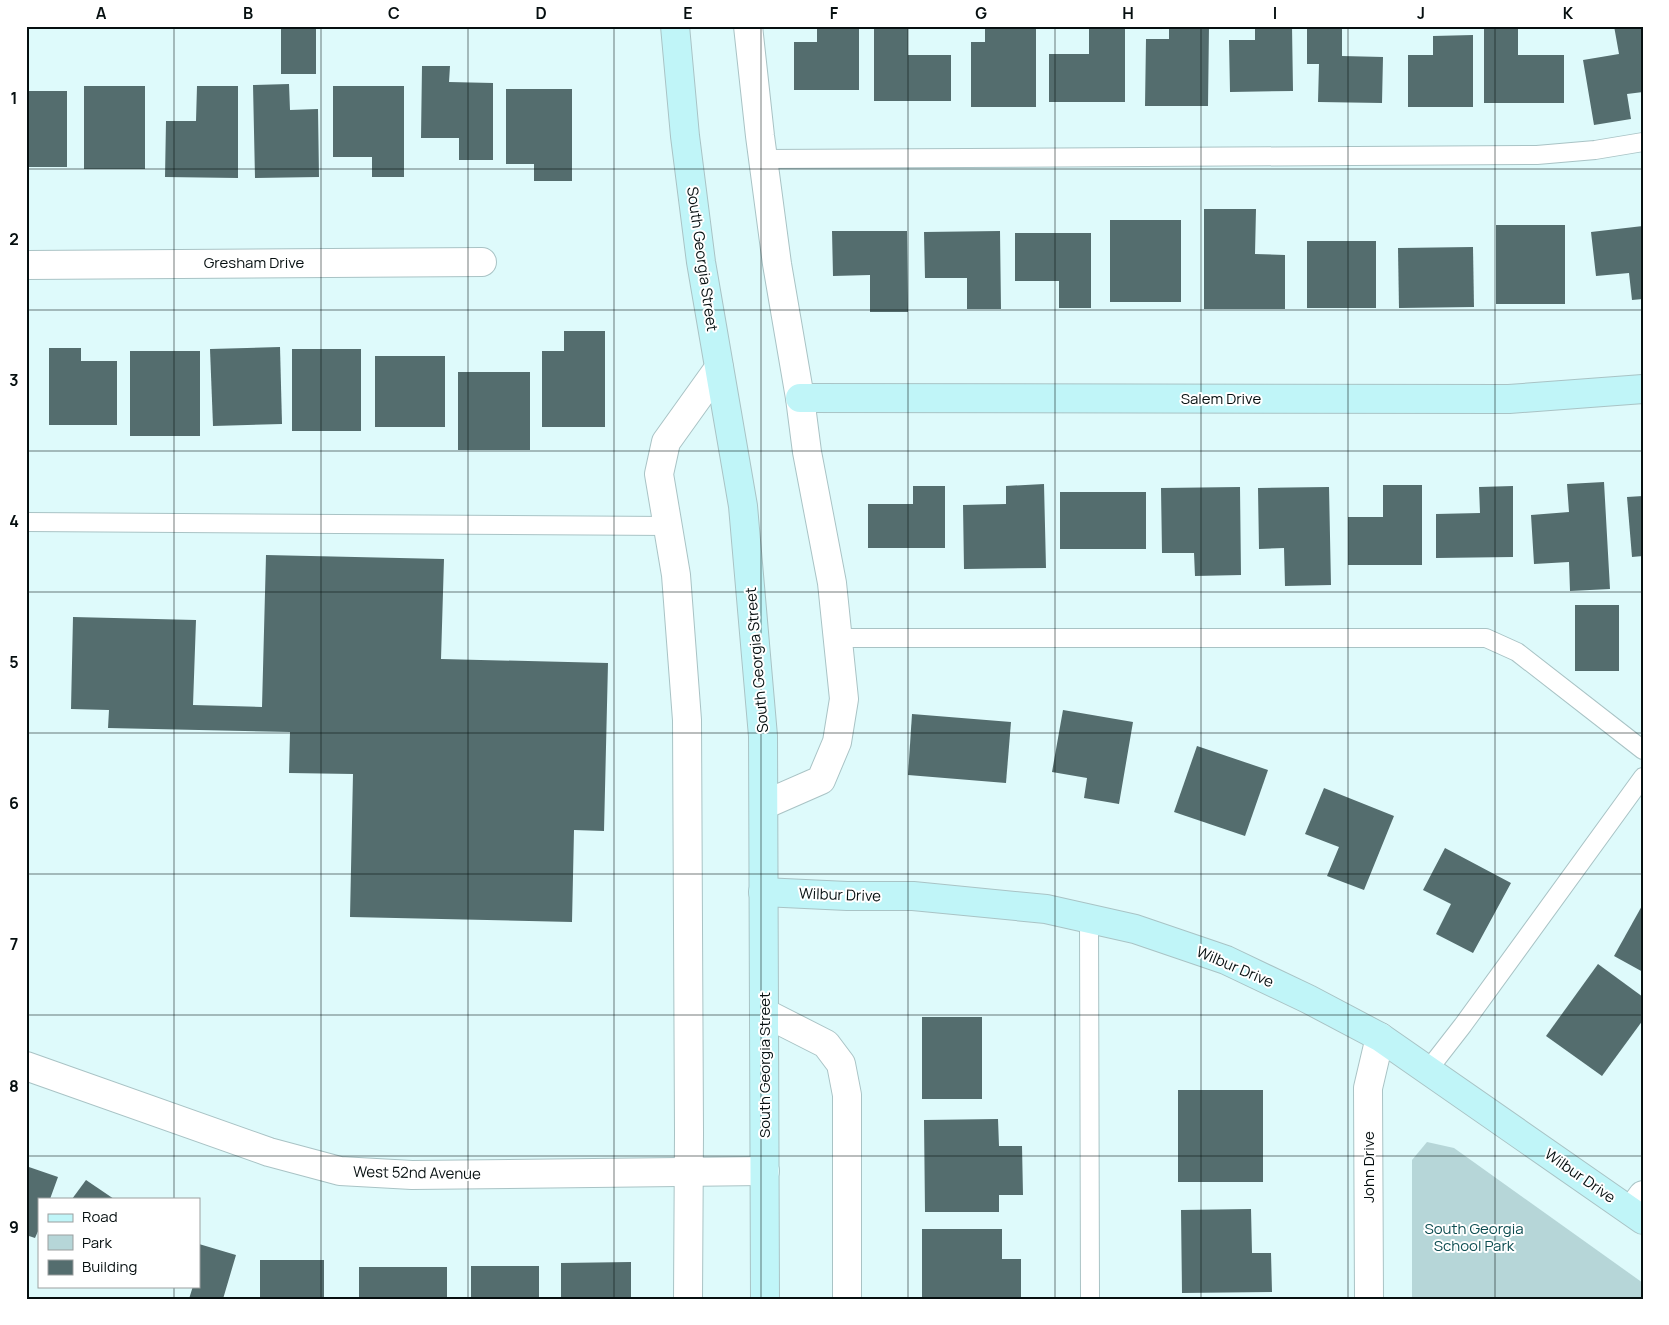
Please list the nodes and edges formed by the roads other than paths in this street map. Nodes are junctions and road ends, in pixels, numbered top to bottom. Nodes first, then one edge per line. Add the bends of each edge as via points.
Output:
1 (675, 26) edge
2 (748, 26) edge
3 (1643, 142) edge
4 (763, 159) junction
5 (482, 262) dead end
6 (26, 265) edge
7 (719, 368) junction
8 (1643, 389) edge
9 (800, 398) junction
10 (26, 522) edge
11 (668, 526) junction
12 (838, 638) junction
13 (1643, 750) edge
14 (1643, 777) edge
15 (764, 805) junction
16 (763, 892) junction
17 (1089, 919) junction
18 (765, 1013) junction
19 (1380, 1037) junction
20 (26, 1066) edge
21 (1428, 1070) junction
22 (689, 1171) junction
23 (765, 1171) junction
24 (1639, 1209) edge
25 (688, 1299) edge
26 (765, 1299) edge
27 (847, 1299) edge
28 (1090, 1299) edge
29 (1369, 1299) edge

1 - 7 street, South Georgia Street via 698,242
2 - 4 street
3 - 4 lane via 1595,150 1537,154
4 - 9 street
5 - 6 street, Gresham Drive
7 - 11 street via 666,442 659,474
7 - 15 street, South Georgia Street via 743,506 763,736
8 - 9 street, Salem Drive via 1508,399
9 - 12 street via 832,583
10 - 11 lane
11 - 22 street via 676,575 688,720
12 - 13 lane via 1486,638 1517,652
12 - 15 street via 844,699 837,742 821,780
14 - 21 lane
15 - 16 street, South Georgia Street
16 - 17 street, Wilbur Drive via 913,896 1046,909
16 - 18 street, South Georgia Street
17 - 19 street, Wilbur Drive via 1135,929 1226,960
17 - 28 lane
18 - 23 street, South Georgia Street
18 - 27 street via 826,1044 841,1064 847,1095
19 - 21 street, Wilbur Drive
19 - 29 street, John Drive via 1368,1088
20 - 22 street, West 52nd Avenue via 269,1152 340,1171 412,1175
21 - 24 street, Wilbur Drive
22 - 23 street, West 52nd Avenue
22 - 25 street
23 - 26 street, South Georgia Street

